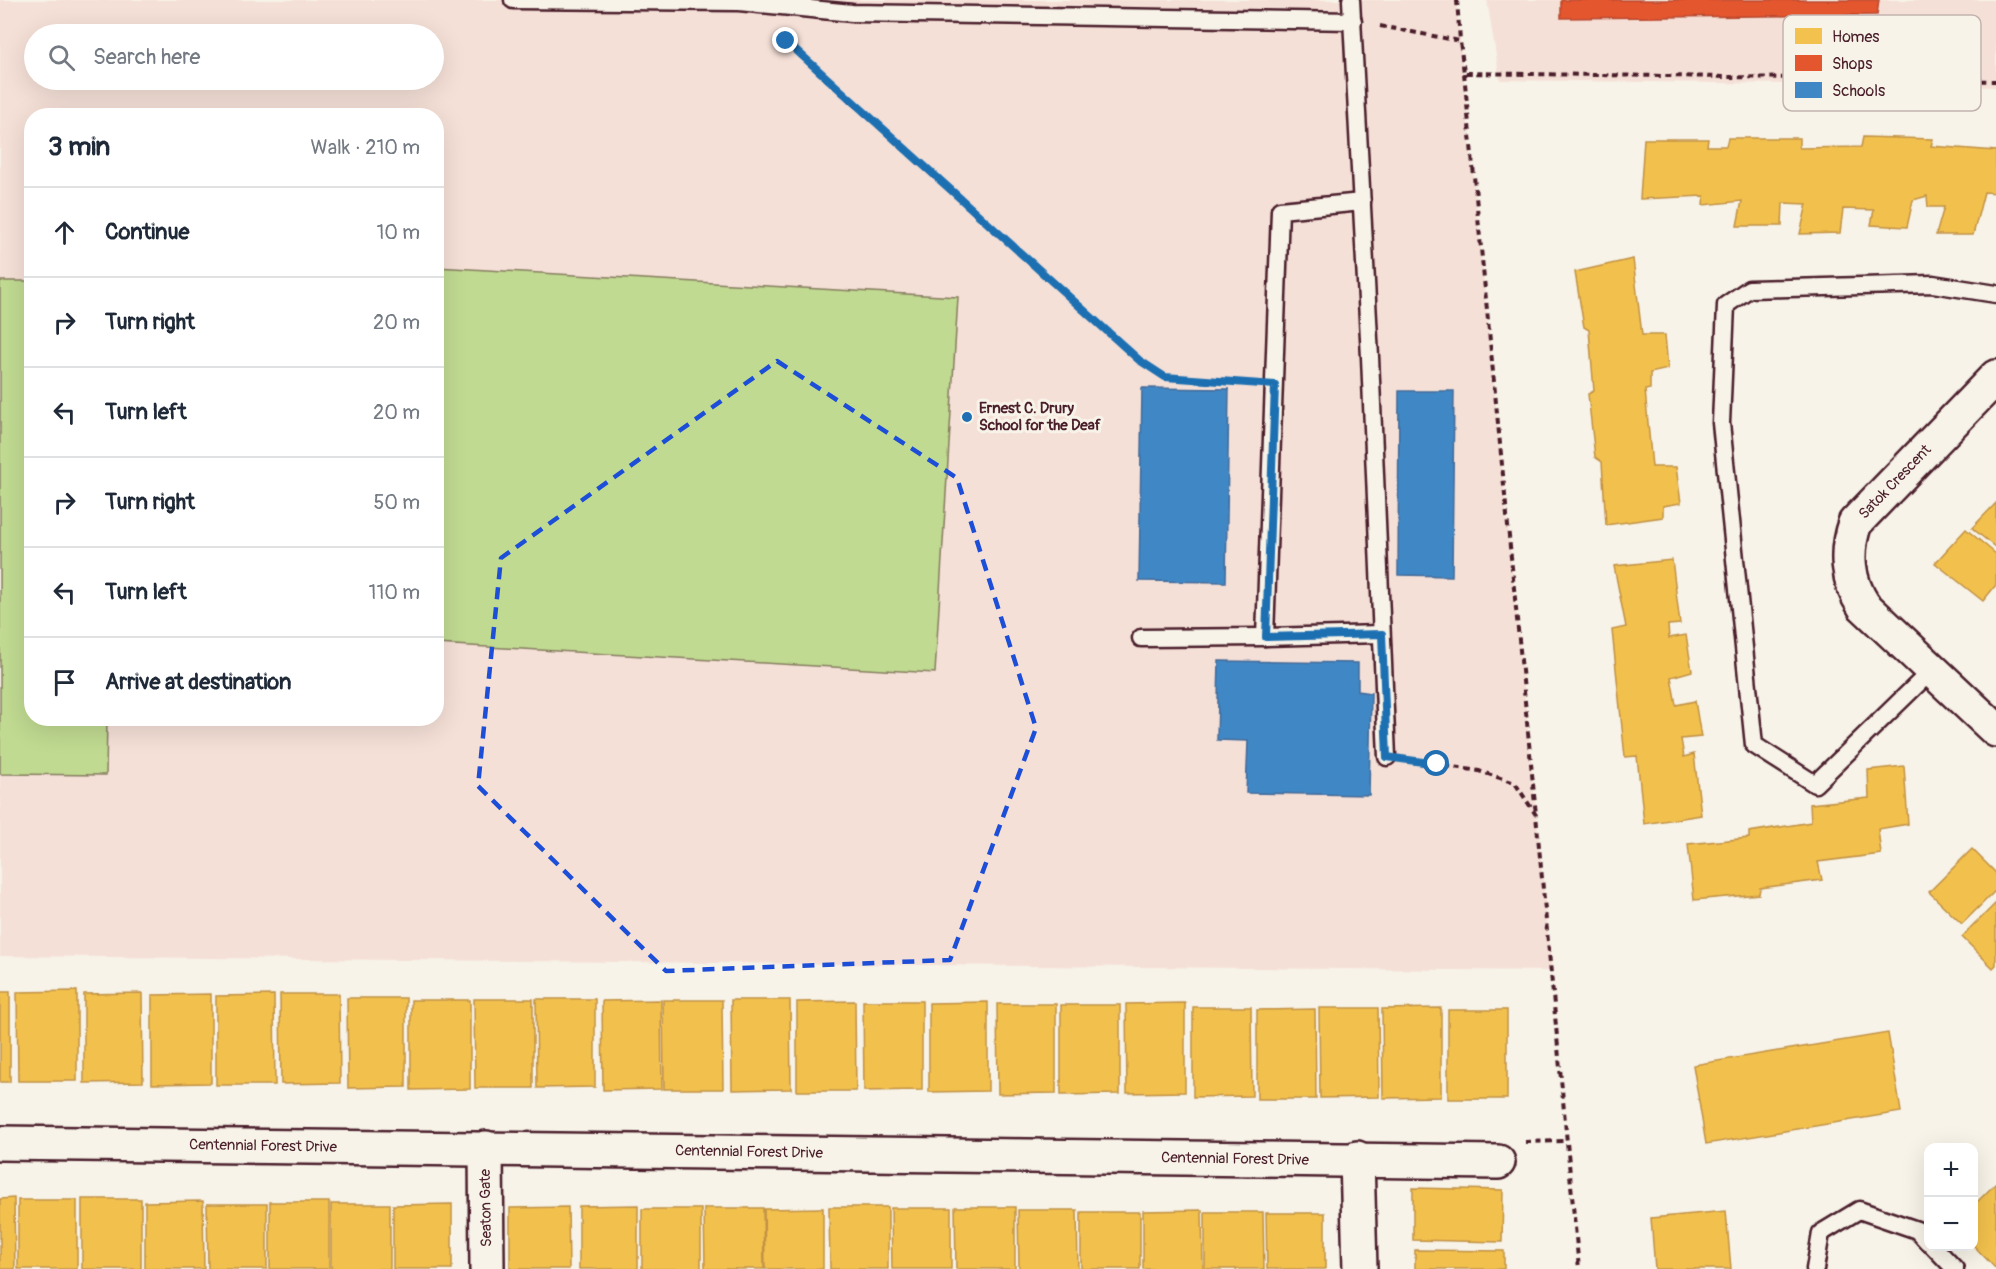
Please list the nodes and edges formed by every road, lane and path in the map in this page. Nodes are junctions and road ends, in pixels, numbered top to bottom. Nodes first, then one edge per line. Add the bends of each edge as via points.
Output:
1 (513, 0) edge
2 (1351, 0) edge
3 (1456, 0) edge
4 (739, 2) junction
5 (1353, 21) junction
6 (1460, 40) junction
7 (1464, 73) junction
8 (1783, 78) edge
9 (1981, 81) edge
10 (1996, 81) edge
11 (1362, 202) junction
12 (1996, 294) edge
13 (1996, 377) edge
14 (1275, 385) junction
15 (1382, 634) junction
16 (1266, 637) junction
17 (1141, 638) dead end
18 (1932, 670) junction
19 (1996, 730) edge
20 (1387, 757) joint
21 (1536, 815) junction
22 (0, 1143) edge
23 (486, 1148) junction
24 (1357, 1158) junction
25 (1498, 1162) dead end
26 (1924, 1237) edge
27 (1938, 1251) edge
28 (487, 1269) edge
29 (1360, 1269) edge
30 (1579, 1269) edge
31 (1815, 1269) edge
32 (1955, 1269) edge

1 - 4 lane
2 - 5 lane
3 - 6 path
4 - 5 lane via 852,13
4 - 14 path via 1139,360 1165,377
5 - 6 path
5 - 11 lane
6 - 7 path
7 - 8 path
7 - 21 path
9 - 10 path
11 - 14 lane via 1280,210
11 - 15 lane
12 - 18 lane via 1933,284 1749,289 1726,305 1721,423 1754,745 1815,784
13 - 18 street, Satok Crescent via 1855,523 1849,540 1856,594
14 - 16 lane
15 - 16 lane
15 - 20 lane
16 - 17 lane
18 - 19 street, Satok Crescent
20 - 21 path via 1479,771 1515,783
21 - 30 path
22 - 23 street, Centennial Forest Drive
23 - 24 street, Centennial Forest Drive
23 - 28 street, Seaton Gate
24 - 25 street, Centennial Forest Drive
24 - 29 street
26 - 31 lane via 1917,1230 1859,1210 1821,1233
27 - 32 lane

